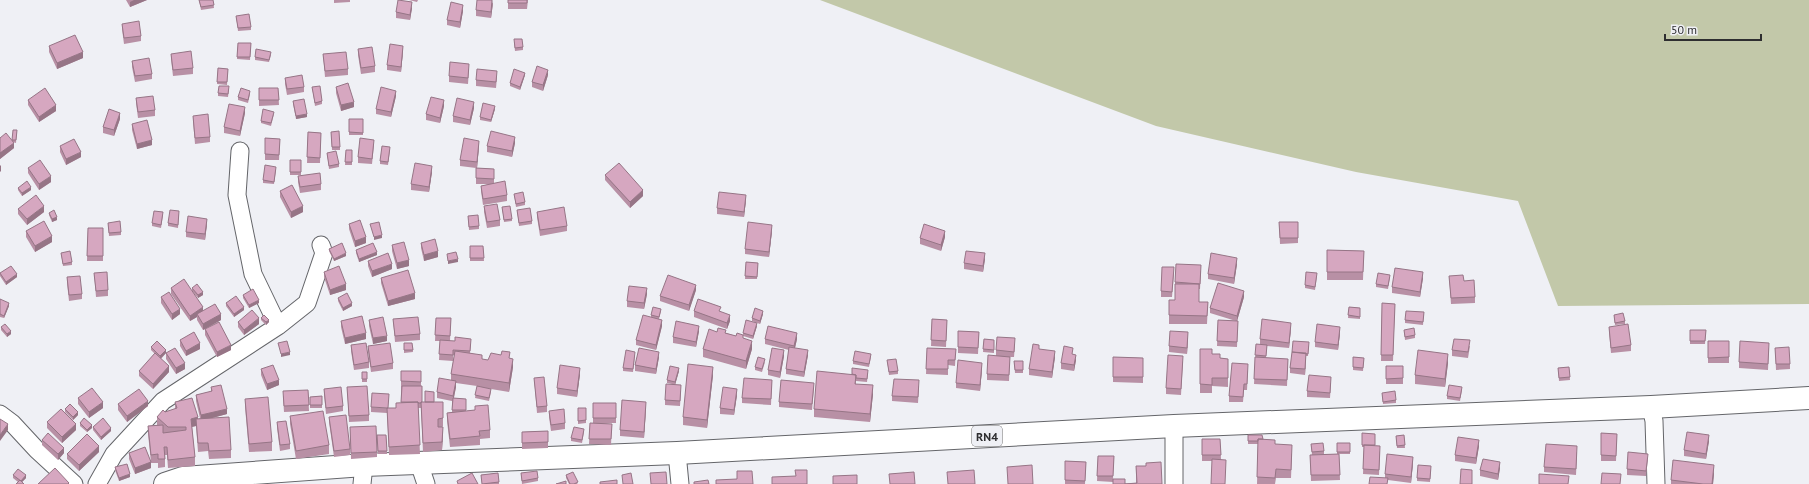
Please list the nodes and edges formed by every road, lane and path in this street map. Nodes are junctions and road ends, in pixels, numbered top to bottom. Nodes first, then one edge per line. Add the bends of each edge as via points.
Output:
1 (240, 151) dead end
2 (321, 245) dead end
3 (278, 326) junction
4 (1809, 398) edge
5 (1652, 407) junction
6 (0, 414) edge
7 (1174, 426) junction
8 (677, 453) junction
9 (419, 463) junction
10 (363, 475) edge
11 (74, 484) edge
12 (97, 484) edge
13 (165, 484) edge
14 (426, 484) edge
15 (680, 484) edge
16 (1174, 484) edge
17 (1656, 484) edge

1 - 3 street via 237,196 253,274
2 - 3 street via 324,253 307,303
3 - 12 street via 163,401 114,454
4 - 5 highway, RN4
5 - 7 highway, RN4
5 - 17 street
6 - 11 street
7 - 8 highway, RN4
7 - 16 street
8 - 9 highway, RN4
8 - 15 street
9 - 10 highway, RN4
9 - 14 street
10 - 13 highway, RN4 via 183,478

